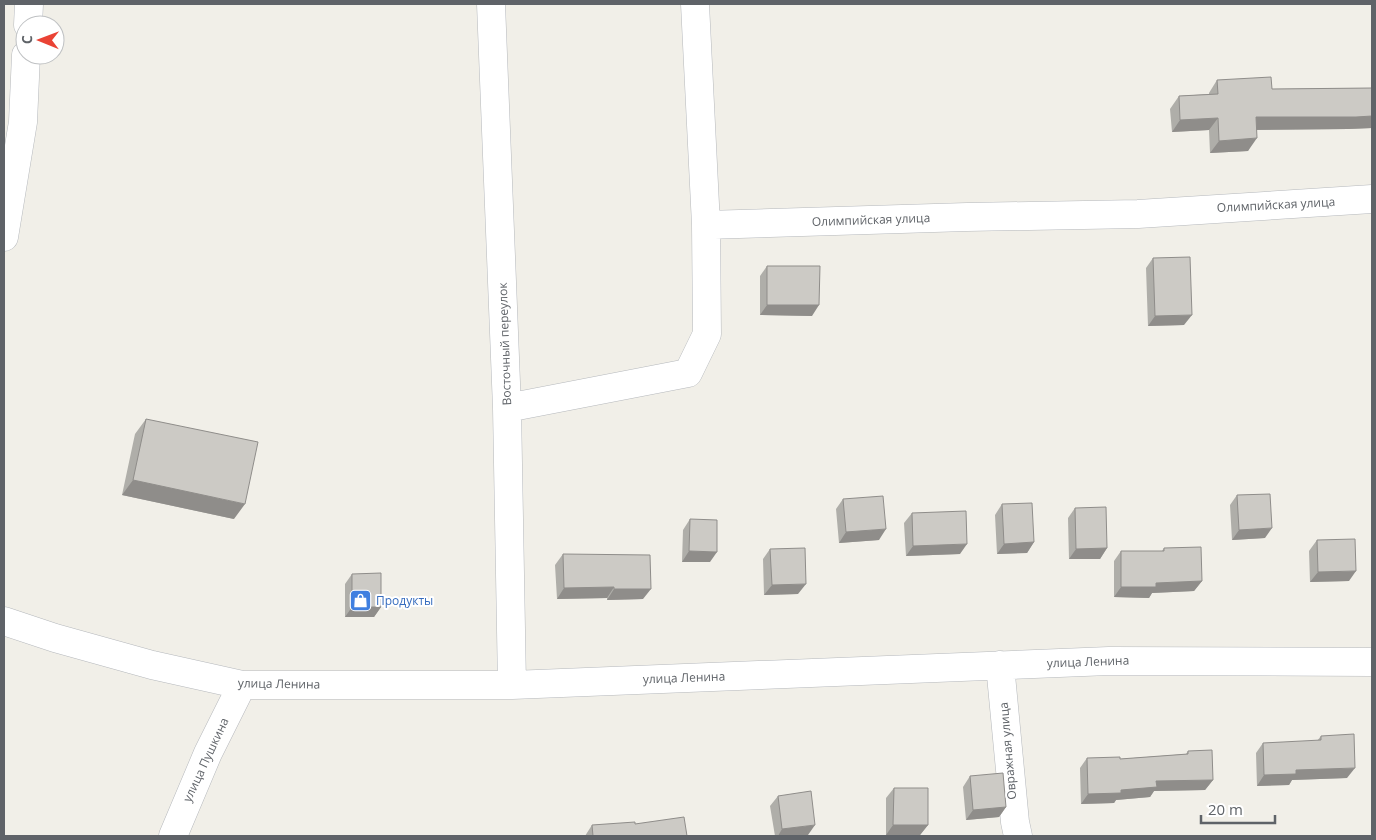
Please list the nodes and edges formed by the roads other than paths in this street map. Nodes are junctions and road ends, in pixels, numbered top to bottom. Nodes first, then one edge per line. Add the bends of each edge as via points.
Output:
1 (491, 4) edge
2 (695, 4) edge
3 (26, 65) edge
4 (1372, 199) edge
5 (706, 225) junction
6 (4, 237) edge
7 (507, 408) junction
8 (4, 621) edge
9 (1372, 662) edge
10 (1000, 665) junction
11 (242, 685) junction
12 (512, 685) junction
13 (173, 836) edge
14 (1018, 836) edge

1 - 7 street, Восточный переулок
2 - 5 street
3 - 6 street via 23,122
4 - 5 street, Олимпийская улица via 1138,214
5 - 7 street via 707,334 688,373
7 - 12 street, Восточный переулок
8 - 11 street, улица Ленина via 152,665
9 - 10 street, улица Ленина via 1109,661
10 - 12 street, улица Ленина
10 - 14 street, Овражная улица
11 - 12 street, улица Ленина
11 - 13 street, улица Пушкина via 208,753

